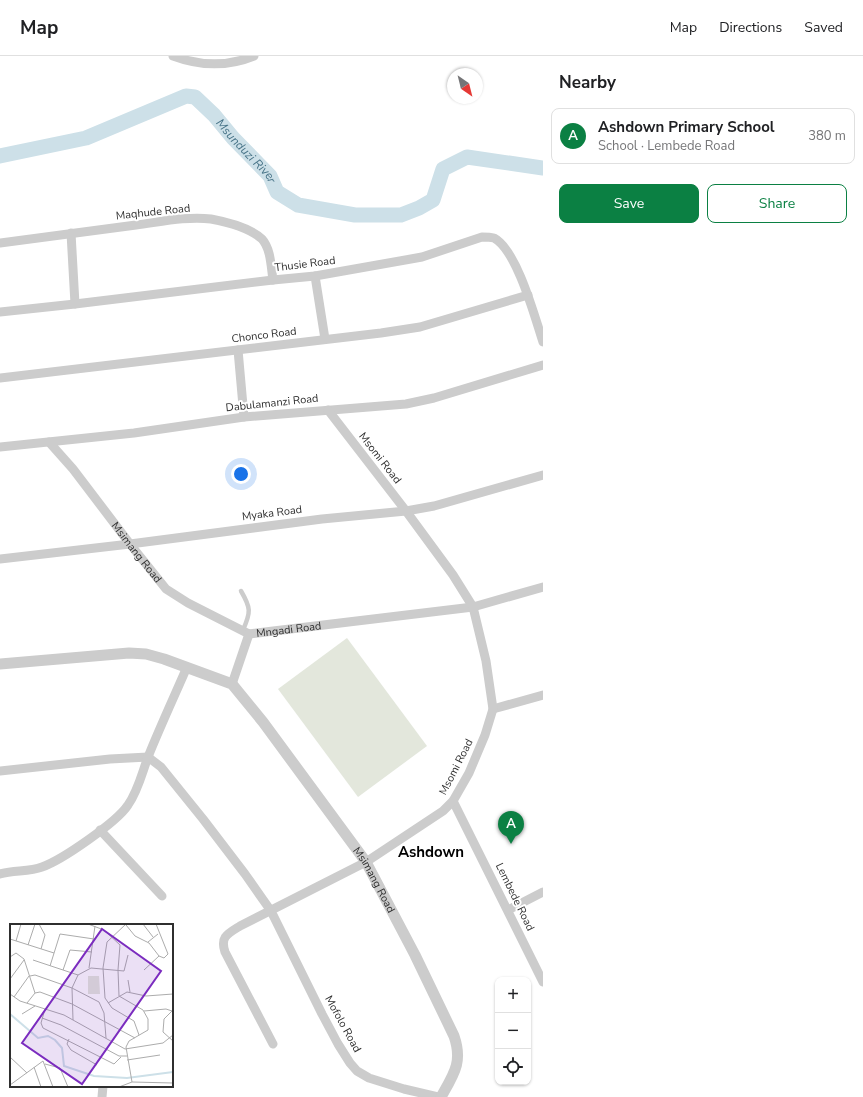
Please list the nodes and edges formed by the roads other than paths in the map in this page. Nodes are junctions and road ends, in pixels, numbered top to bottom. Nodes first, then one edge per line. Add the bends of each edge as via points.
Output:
1 (173, 56) edge
2 (254, 56) edge
3 (71, 233) junction
4 (0, 243) edge
5 (315, 276) junction
6 (273, 280) junction
7 (528, 295) junction
8 (76, 304) junction
9 (0, 312) edge
10 (325, 339) junction
11 (543, 342) edge
12 (238, 350) junction
13 (543, 365) edge
14 (0, 378) edge
15 (328, 410) junction
16 (244, 417) junction
17 (49, 442) junction
18 (0, 447) edge
19 (543, 475) edge
20 (406, 511) junction
21 (130, 544) junction
22 (0, 559) edge
23 (543, 587) edge
24 (241, 591) dead end
25 (473, 607) junction
26 (246, 632) junction
27 (0, 664) edge
28 (187, 668) junction
29 (232, 684) junction
30 (543, 695) edge
31 (493, 709) junction
32 (148, 757) junction
33 (0, 771) edge
34 (454, 801) junction
35 (100, 830) junction
36 (366, 862) junction
37 (0, 874) edge
38 (543, 892) edge
39 (162, 896) dead end
40 (508, 910) junction
41 (271, 911) junction
42 (543, 982) edge
43 (274, 1044) dead end
44 (103, 1087) edge
45 (102, 1097) edge
46 (440, 1097) edge

1 - 2 street via 185,61 221,64
3 - 4 street, Maqhude Road
3 - 6 street, Maqhude Road via 195,219 221,221 246,230 262,240 268,250
3 - 8 street
5 - 6 street, Thusie Road
5 - 7 street, Thusie Road via 422,257 476,239 490,237 506,249
5 - 10 street
6 - 8 street, Thusie Road
7 - 10 street, Chonco Road via 420,327
7 - 11 street, Thusie Road
8 - 9 street, Thusie Road
10 - 12 street, Chonco Road
12 - 14 street, Chonco Road
12 - 16 street
13 - 15 street, Dabulamanzi Road via 406,404
15 - 16 street, Dabulamanzi Road
15 - 20 street, Msomi Road
16 - 17 street, Dabulamanzi Road
17 - 18 street, Dabulamanzi Road
17 - 21 street, Msimang Road via 73,469
19 - 20 street, Myaka Road via 434,506
20 - 21 street, Myaka Road
20 - 25 street, Msomi Road
21 - 22 street, Myaka Road
21 - 26 street, Msimang Road via 166,589
23 - 25 street, Mngadi Road
24 - 26 lane via 249,609
25 - 26 street, Mngadi Road
25 - 31 street, Msomi Road via 486,661
26 - 29 street, Mngadi Road
27 - 28 street via 129,653 146,654
28 - 29 street
28 - 32 street
29 - 36 street, Msimang Road
30 - 31 street
31 - 34 street, Msomi Road via 469,773
32 - 33 street
32 - 35 street via 129,804 120,815
32 - 41 street, Mofolo Road via 161,767 203,818
34 - 36 street, Msomi Road via 432,820
34 - 40 street, Lembede Road
35 - 37 street via 66,855 50,863 37,868
35 - 39 street
36 - 41 street, Msomi Road
36 - 46 street, Msimang Road via 415,955 458,1046 455,1071
38 - 40 street
40 - 42 street, Lembede Road
41 - 43 street, Msomi Road via 230,932 223,944
41 - 46 street, Mofolo Road via 350,1064 357,1071 382,1083
44 - 45 street

